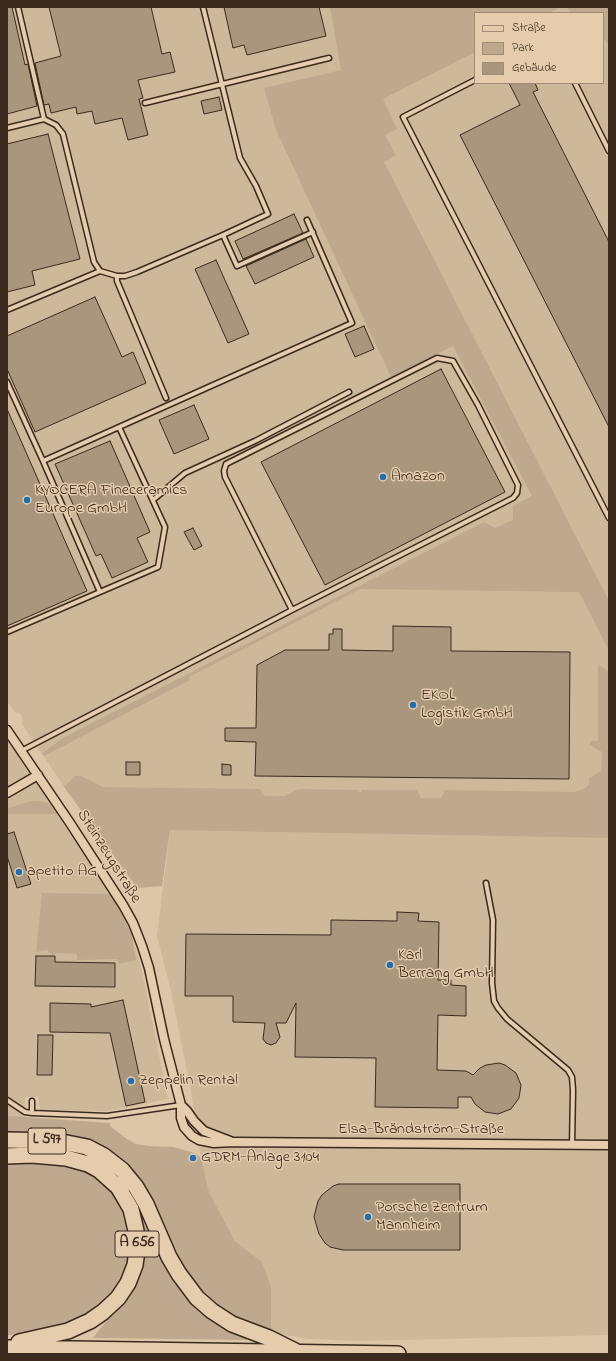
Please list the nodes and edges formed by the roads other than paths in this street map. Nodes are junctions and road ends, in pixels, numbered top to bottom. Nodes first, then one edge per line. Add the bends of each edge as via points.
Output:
1 (18, 7) edge
2 (203, 7) edge
3 (329, 58) dead end
4 (474, 81) edge
5 (221, 84) junction
6 (576, 84) edge
7 (144, 103) dead end
8 (44, 119) junction
9 (7, 128) edge
10 (609, 150) edge
11 (307, 220) dead end
12 (313, 232) junction
13 (223, 235) junction
14 (100, 271) junction
15 (117, 276) junction
16 (7, 310) edge
17 (7, 382) edge
18 (349, 392) dead end
19 (166, 398) dead end
20 (119, 426) junction
21 (43, 461) junction
22 (153, 500) junction
23 (609, 518) edge
24 (100, 592) junction
25 (292, 610) junction
26 (7, 632) edge
27 (7, 730) edge
28 (21, 751) junction
29 (38, 775) junction
30 (7, 793) edge
31 (486, 883) dead end
32 (7, 1100) edge
33 (32, 1101) dead end
34 (181, 1105) junction
35 (32, 1113) junction
36 (7, 1140) edge
37 (234, 1142) junction
38 (572, 1145) junction
39 (609, 1145) edge
40 (7, 1156) edge
41 (7, 1347) edge
42 (299, 1353) junction
43 (398, 1354) edge

1 - 8 lane
2 - 5 lane
3 - 5 lane
4 - 23 lane via 403,117
5 - 7 lane
5 - 13 lane via 240,158 268,214
6 - 10 lane
8 - 9 lane
8 - 14 lane via 56,125 63,134 94,262
11 - 12 lane
12 - 13 lane via 237,266
12 - 20 lane via 352,323
13 - 15 lane via 137,272
14 - 15 lane
14 - 16 lane
15 - 19 lane
17 - 21 lane
18 - 22 lane via 255,441 185,472
20 - 21 lane
20 - 22 lane
21 - 24 lane
22 - 24 lane via 165,527 158,567
24 - 26 lane
25 - 25 lane via 225,477 226,464 437,358 454,361 518,485 518,492 499,505
25 - 28 lane
27 - 28 street, Steinzeugstraße
28 - 29 street, Steinzeugstraße
29 - 30 street
29 - 34 street, Steinzeugstraße via 124,905 133,923 149,968
31 - 38 lane via 492,920 494,1001 506,1019 568,1070 572,1077
32 - 35 lane via 25,1112
33 - 35 lane
34 - 35 lane via 107,1116
34 - 37 street, Elsa-Brändström-Straße via 204,1131
34 - 37 street, Elsa-Brändström-Straße via 184,1127 192,1136 214,1143
36 - 42 highway, L 597 via 57,1141 87,1147 104,1156 122,1170 136,1187 169,1257 197,1298 232,1324
37 - 38 street, Elsa-Brändström-Straße
38 - 39 street, Elsa-Brändström-Straße
40 - 41 highway, A 656 via 66,1158 88,1164 98,1170 118,1187 131,1209 137,1235 135,1265 128,1283 118,1298 103,1312 68,1331
41 - 42 highway, A 656
42 - 43 highway, A 656

